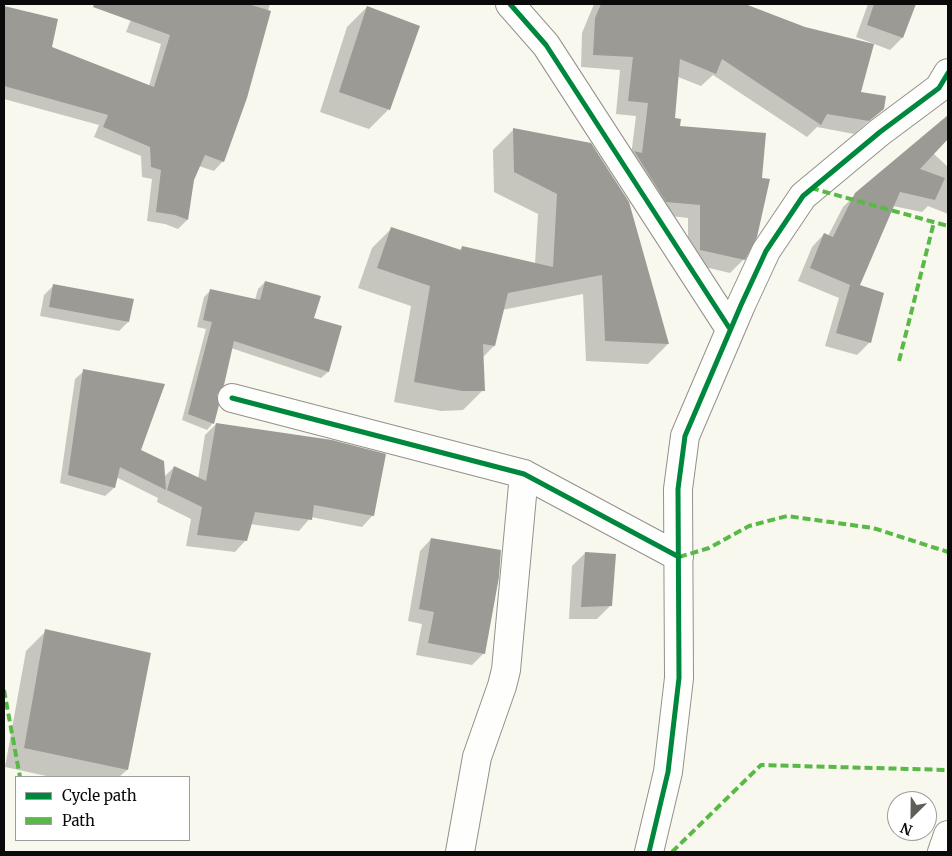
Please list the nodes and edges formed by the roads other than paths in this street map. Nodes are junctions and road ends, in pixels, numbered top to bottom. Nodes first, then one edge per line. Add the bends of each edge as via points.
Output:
1 (510, 4) edge
2 (948, 73) edge
3 (730, 329) junction
4 (232, 398) dead end
5 (524, 474) junction
6 (679, 557) junction
7 (948, 835) edge
8 (460, 852) edge
9 (649, 852) edge
10 (942, 852) edge

1 - 3 street via 546,45
2 - 3 street via 939,88 803,196 766,251
3 - 6 street via 685,436 678,489
4 - 5 street
5 - 6 street
5 - 8 street via 506,670 477,757
6 - 9 street via 679,678 668,772
7 - 10 street

